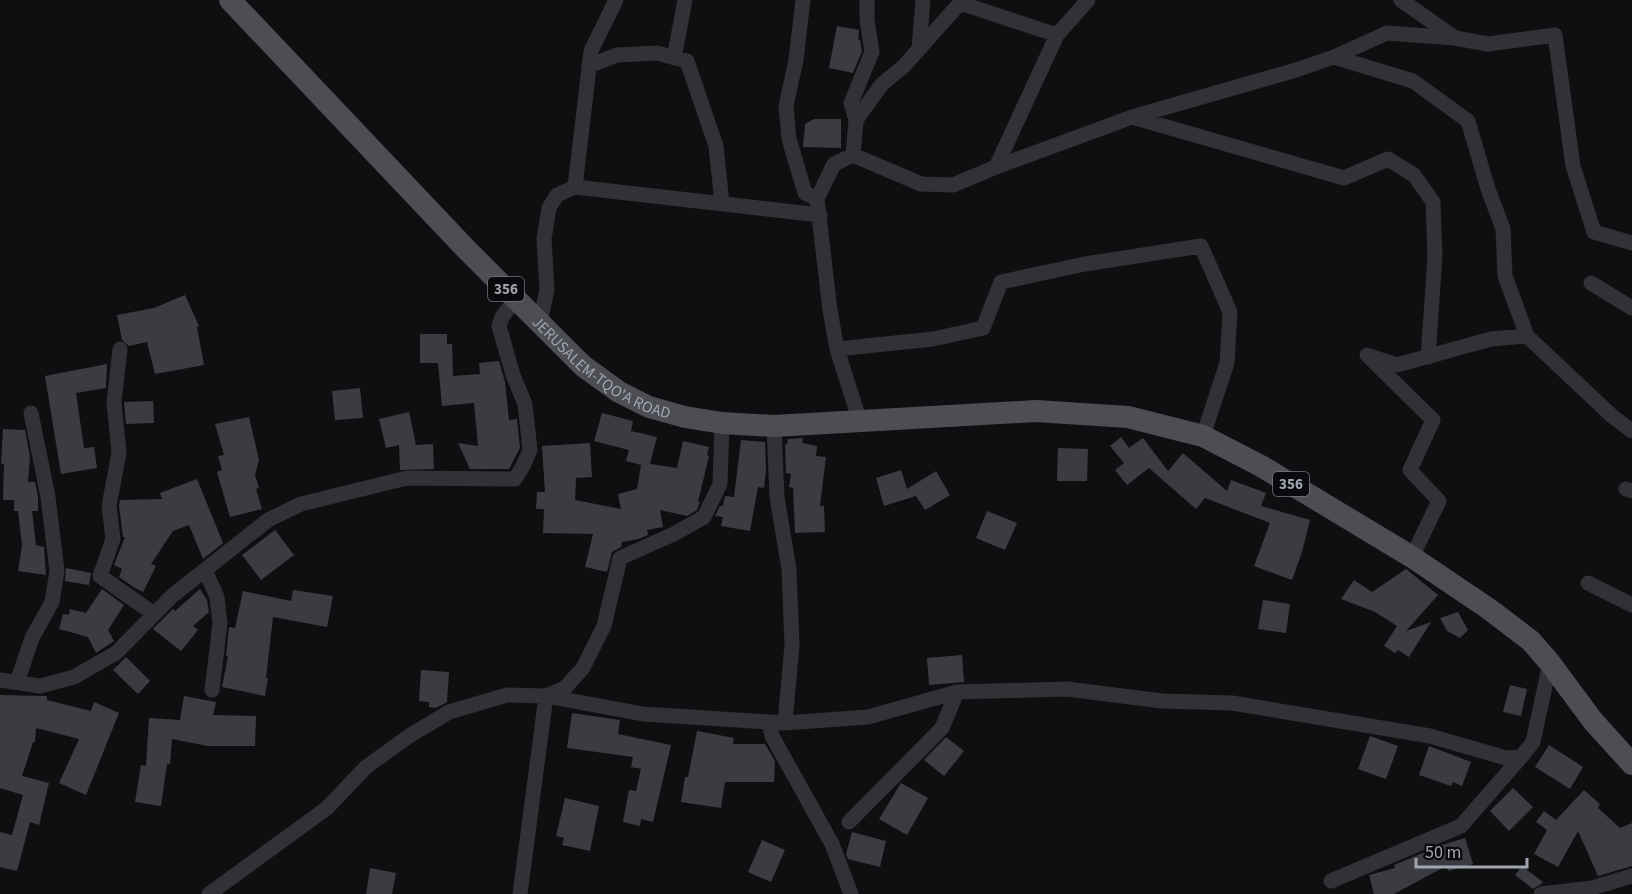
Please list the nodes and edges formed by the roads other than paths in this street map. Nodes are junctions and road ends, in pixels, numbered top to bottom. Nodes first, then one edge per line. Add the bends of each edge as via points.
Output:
1 (230, 0) edge
2 (616, 0) edge
3 (685, 0) edge
4 (803, 0) edge
5 (867, 0) edge
6 (923, 0) edge
7 (1088, 0) edge
8 (1401, 0) edge
9 (1057, 35) junction
10 (1455, 38) junction
11 (919, 49) junction
12 (1335, 57) junction
13 (674, 58) junction
14 (589, 66) junction
15 (1132, 117) junction
16 (856, 120) junction
17 (853, 155) junction
18 (996, 167) junction
19 (575, 187) junction
20 (817, 199) junction
21 (722, 203) junction
22 (819, 215) junction
23 (1632, 243) edge
24 (1591, 283) dead end
25 (519, 301) junction
26 (1632, 308) edge
27 (540, 321) junction
28 (1527, 336) junction
29 (837, 348) junction
30 (120, 349) dead end
31 (1428, 357) junction
32 (31, 413) dead end
33 (860, 422) junction
34 (722, 423) junction
35 (774, 426) junction
36 (1632, 431) edge
37 (1203, 436) junction
38 (1412, 557) junction
39 (205, 570) junction
40 (1588, 583) dead end
41 (1632, 605) edge
42 (154, 614) junction
43 (1550, 663) junction
44 (0, 680) edge
45 (17, 682) junction
46 (212, 690) dead end
47 (957, 692) junction
48 (546, 696) junction
49 (769, 722) junction
50 (785, 723) junction
51 (1521, 757) junction
52 (1632, 764) edge
53 (849, 822) dead end
54 (1632, 876) edge
55 (1331, 881) dead end
56 (209, 894) edge
57 (520, 894) edge
58 (851, 894) edge
59 (1540, 894) edge

1 - 25 main road, JERUSALEM-TQO'A ROAD / 356
2 - 14 street via 591,51
3 - 13 street
4 - 20 street via 786,106 789,139 805,193
5 - 16 street via 872,52 851,103
6 - 11 street
7 - 9 street
8 - 10 street
9 - 11 street via 960,3
9 - 18 street
10 - 12 street via 1387,33
10 - 23 street via 1488,44 1555,35 1573,166 1594,232
11 - 16 street via 882,84
12 - 15 street
12 - 28 street via 1413,81 1468,121 1503,229 1505,276
13 - 14 street via 657,54 617,55
13 - 21 street via 687,61 716,146
14 - 19 street
15 - 18 street
15 - 31 street via 1344,178 1388,159 1414,175 1434,202 1435,257
16 - 17 street
17 - 18 street via 921,184 953,185
17 - 20 street via 834,164
19 - 21 street
19 - 27 street via 557,195 549,208 544,238 547,290
20 - 22 street
21 - 22 street
22 - 29 street
24 - 26 street
25 - 27 main road, JERUSALEM-TQO'A ROAD / 356
25 - 39 street via 508,309 499,326 525,404 530,450 515,479 407,478 301,504 268,520
27 - 34 main road, JERUSALEM-TQO'A ROAD / 356 via 583,366 619,392 649,407
28 - 31 street via 1491,339
28 - 36 street via 1612,417
29 - 33 street
29 - 37 street via 933,339 983,328 1000,282 1201,246 1230,312 1227,363
30 - 42 street via 114,402 119,453 109,506 113,539 100,576
31 - 38 street via 1397,365 1367,355 1433,420 1410,470 1439,501
32 - 45 street via 48,497 57,571 52,602 32,638
33 - 35 main road, JERUSALEM-TQO'A ROAD / 356
33 - 37 main road, 356 via 1036,411 1128,417
34 - 35 main road, JERUSALEM-TQO'A ROAD / 356
34 - 48 street via 720,484 704,517 620,558 604,626 583,668 565,688
35 - 50 street via 777,497 789,569 792,645
37 - 38 main road, 356 via 1261,466
38 - 43 main road, 356 via 1489,609 1530,641
39 - 42 street
39 - 46 street via 217,597 220,622
40 - 41 street
42 - 45 street via 116,653 74,677 40,686
43 - 51 street via 1533,741
43 - 52 main road, 356 via 1593,721
44 - 45 street
47 - 50 street via 868,717
47 - 51 street via 1067,689 1162,701 1232,703 1430,736 1506,758
47 - 53 street via 942,728
48 - 49 street via 644,714
48 - 56 street via 507,695 449,712 366,767 327,808
48 - 57 street
49 - 50 street
49 - 58 street via 772,736 832,844
51 - 55 street via 1461,826
54 - 59 street via 1592,888

